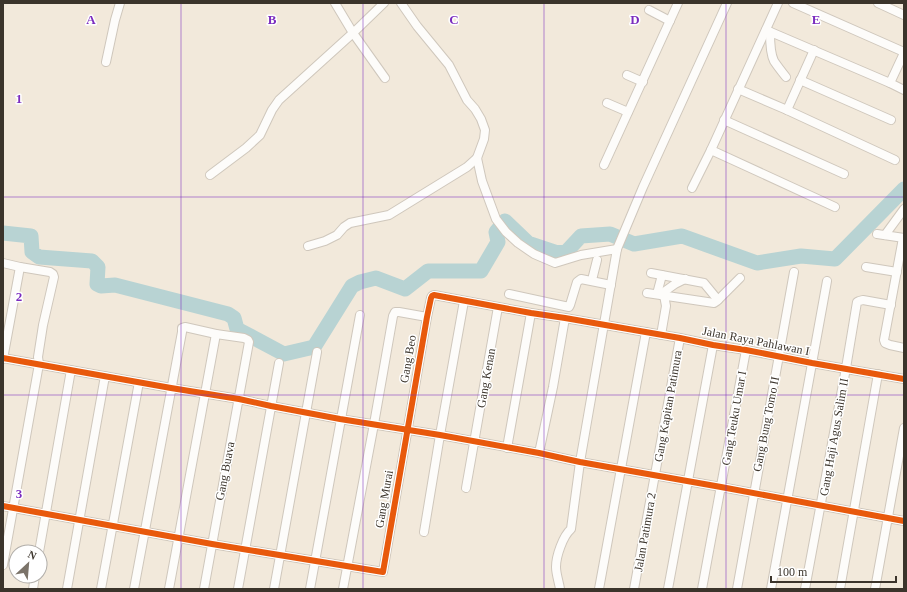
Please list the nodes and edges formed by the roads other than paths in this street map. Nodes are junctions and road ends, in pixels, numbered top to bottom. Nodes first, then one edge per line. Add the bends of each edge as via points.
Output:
1 (120, 3) edge
2 (335, 3) edge
3 (384, 3) edge
4 (401, 3) edge
5 (678, 3) edge
6 (727, 3) edge
7 (778, 3) edge
8 (793, 3) edge
9 (878, 3) edge
10 (649, 10) dead end
11 (904, 15) edge
12 (670, 21) junction
13 (768, 31) junction
14 (353, 33) junction
15 (814, 50) junction
16 (904, 52) edge
17 (106, 62) dead end
18 (627, 75) dead end
19 (786, 77) dead end
20 (385, 78) dead end
21 (800, 80) junction
22 (642, 82) junction
23 (890, 83) junction
24 (738, 89) junction
25 (904, 90) edge
26 (607, 103) dead end
27 (788, 110) junction
28 (628, 112) junction
29 (724, 120) junction
30 (891, 120) dead end
31 (711, 150) junction
32 (477, 158) junction
33 (895, 160) dead end
34 (604, 165) dead end
35 (844, 174) dead end
36 (210, 175) dead end
37 (692, 188) dead end
38 (835, 207) dead end
39 (904, 209) edge
40 (904, 238) edge
41 (308, 246) dead end
42 (618, 247) junction
43 (597, 260) dead end
44 (3, 263) edge
45 (20, 267) junction
46 (866, 267) dead end
47 (794, 272) dead end
48 (897, 272) junction
49 (651, 273) dead end
50 (662, 275) junction
51 (740, 278) dead end
52 (592, 280) junction
53 (685, 280) junction
54 (827, 281) dead end
55 (611, 285) junction
56 (647, 293) dead end
57 (510, 294) dead end
58 (661, 294) junction
59 (434, 295) joint
60 (718, 300) junction
61 (464, 301) junction
62 (891, 305) junction
63 (497, 310) junction
64 (531, 313) junction
65 (360, 315) dead end
66 (427, 317) junction
67 (565, 318) junction
68 (605, 324) junction
69 (646, 332) junction
70 (216, 334) junction
71 (661, 335) junction
72 (680, 338) junction
73 (713, 345) junction
74 (904, 348) edge
75 (746, 350) junction
76 (317, 352) dead end
77 (779, 356) junction
78 (3, 358) edge
79 (279, 363) dead end
80 (812, 363) junction
81 (39, 364) junction
82 (846, 368) junction
83 (71, 370) junction
84 (878, 374) junction
85 (105, 376) junction
86 (904, 379) edge
87 (139, 382) junction
88 (171, 388) junction
89 (205, 393) junction
90 (239, 399) junction
91 (271, 406) junction
92 (307, 413) junction
93 (340, 419) junction
94 (374, 424) junction
95 (904, 428) edge
96 (407, 430) junction
97 (440, 435) junction
98 (475, 442) junction
99 (507, 448) junction
100 (539, 453) junction
101 (580, 462) junction
102 (621, 469) junction
103 (655, 475) junction
104 (688, 481) junction
105 (721, 487) junction
106 (466, 488) dead end
107 (754, 493) junction
108 (787, 499) junction
109 (821, 505) junction
110 (3, 506) edge
111 (13, 507) junction
112 (854, 511) junction
113 (46, 514) junction
114 (888, 517) junction
115 (79, 519) junction
116 (904, 521) edge
117 (112, 526) junction
118 (146, 532) junction
119 (424, 532) dead end
120 (179, 537) junction
121 (40, 544) edge
122 (212, 544) junction
123 (245, 549) junction
124 (280, 555) junction
125 (315, 561) junction
126 (3, 564) edge
127 (348, 566) junction
128 (67, 589) edge
129 (101, 589) edge
130 (134, 589) edge
131 (169, 589) edge
132 (204, 589) edge
133 (238, 589) edge
134 (274, 589) edge
135 (310, 589) edge
136 (343, 589) edge
137 (560, 589) edge
138 (599, 589) edge
139 (634, 589) edge
140 (668, 589) edge
141 (702, 589) edge
142 (737, 589) edge
143 (771, 589) edge
144 (805, 589) edge
145 (840, 589) edge
146 (875, 589) edge

1 - 17 street
2 - 14 street
3 - 14 street
4 - 32 street via 449,65 467,100 481,119 485,130
5 - 12 street
6 - 42 street
7 - 13 street
8 - 16 street
9 - 11 street
10 - 12 street
12 - 22 street
13 - 15 street
13 - 19 street via 772,56
13 - 24 street
14 - 20 street
14 - 36 street via 279,100 260,135
15 - 21 street
15 - 23 street
16 - 23 street
18 - 22 street
21 - 27 street
21 - 30 street
22 - 28 street
23 - 25 street
24 - 27 street
24 - 29 street
26 - 28 street
27 - 33 street
28 - 34 street
29 - 31 street
29 - 35 street
31 - 37 street
31 - 38 street
32 - 41 street via 468,167 389,215 350,223 337,235
32 - 42 street via 482,181 496,219 506,232 534,254 555,263
39 - 40 street via 881,234
40 - 48 street
42 - 55 street
43 - 52 street
44 - 45 street
45 - 78 street
45 - 81 street via 50,272 54,277 43,325
46 - 48 street
47 - 77 street, Gang Bung Tomo II
48 - 62 street
49 - 50 street
50 - 53 street
50 - 58 street
51 - 60 street
52 - 55 street
52 - 57 street via 581,279 577,282 569,307
53 - 58 street
53 - 60 street via 704,283
54 - 80 street
55 - 68 street
56 - 58 street
58 - 60 street via 713,303
58 - 71 street via 666,306
59 - 61 street, Jalan Raya Pahlawan I
59 - 66 street, Gang Beo
61 - 63 street, Jalan Raya Pahlawan I
61 - 97 street
62 - 74 street via 884,340 890,345
62 - 82 street, Gang Haji Agus Salim II via 863,300 857,302
63 - 64 street, Jalan Raya Pahlawan I
63 - 98 street, Gang Kenan
64 - 67 street, Jalan Raya Pahlawan I
64 - 99 street
65 - 93 street
66 - 94 street via 398,312 393,316
66 - 96 street, Gang Beo
67 - 68 street, Jalan Raya Pahlawan I
67 - 100 street
68 - 69 street, Jalan Raya Pahlawan I
68 - 101 street
69 - 71 street, Jalan Raya Pahlawan I
69 - 102 street
70 - 88 street via 185,326 182,328
70 - 89 street
70 - 90 street, Gang Buava via 244,338 249,342
71 - 72 street, Jalan Raya Pahlawan I
72 - 73 street, Jalan Raya Pahlawan I
72 - 103 street, Gang Kapitan Patimura
73 - 75 street, Jalan Raya Pahlawan I
73 - 104 street
75 - 77 street, Jalan Raya Pahlawan I
75 - 105 street, Gang Teuku Umar I
76 - 92 street
77 - 80 street, Jalan Raya Pahlawan I
77 - 107 street, Gang Bung Tomo II
78 - 81 street
79 - 91 street
80 - 82 street, Jalan Raya Pahlawan I
80 - 108 street
81 - 83 street
81 - 111 street
82 - 84 street, Jalan Raya Pahlawan I
82 - 109 street, Gang Haji Agus Salim II
83 - 85 street
83 - 113 street
84 - 86 street, Jalan Raya Pahlawan I
84 - 112 street
85 - 87 street
85 - 115 street
87 - 88 street
87 - 117 street
88 - 89 street
88 - 118 street
89 - 90 street
89 - 120 street
90 - 91 street
90 - 122 street, Gang Buava
91 - 92 street
91 - 123 street
92 - 93 street
92 - 124 street
93 - 94 street
93 - 125 street
94 - 96 street
94 - 127 street
95 - 114 street
96 - 97 street
96 - 127 street, Gang Murai via 383,572
97 - 98 street
97 - 119 street
98 - 99 street
98 - 106 street, Gang Kenan
99 - 100 street
100 - 101 street
101 - 102 street
101 - 137 street via 571,529 567,532 559,552 556,567
102 - 103 street
102 - 138 street
103 - 104 street
103 - 139 street, Jalan Patimura 2
104 - 105 street
104 - 140 street
105 - 107 street
105 - 141 street, Gang Teuku Umar I
107 - 108 street
107 - 142 street, Gang Bung Tomo II
108 - 109 street
108 - 143 street
109 - 112 street
109 - 144 street, Gang Haji Agus Salim II
110 - 111 street
111 - 113 street
111 - 126 street
112 - 114 street
112 - 145 street
113 - 115 street
113 - 121 street
114 - 116 street
114 - 146 street
115 - 117 street
115 - 128 street
117 - 118 street
117 - 129 street
118 - 120 street
118 - 130 street
120 - 122 street
120 - 131 street
122 - 123 street
122 - 132 street, Gang Buava
123 - 124 street
123 - 133 street
124 - 125 street
124 - 134 street
125 - 127 street
125 - 135 street
127 - 136 street

